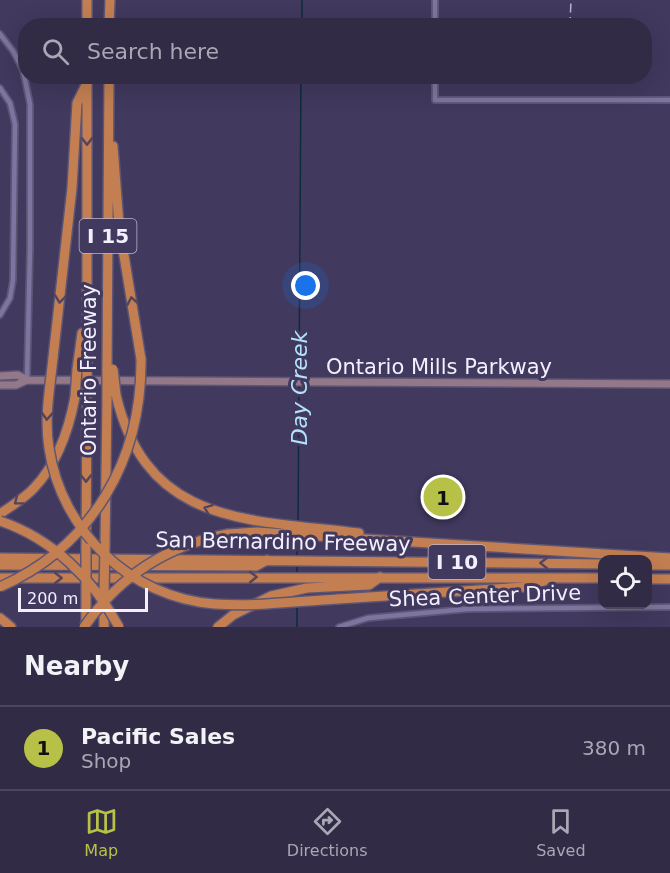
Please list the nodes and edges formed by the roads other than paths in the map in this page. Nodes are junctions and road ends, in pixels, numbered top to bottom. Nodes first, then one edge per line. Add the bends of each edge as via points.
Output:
1 (87, 0) edge
2 (110, 0) edge
3 (435, 0) edge
4 (87, 18) edge
5 (110, 18) edge
6 (435, 18) edge
7 (0, 34) edge
8 (18, 62) edge
9 (25, 84) edge
10 (85, 84) edge
11 (87, 84) edge
12 (109, 84) edge
13 (435, 84) edge
14 (0, 88) edge
15 (670, 100) edge
16 (108, 101) junction
17 (0, 315) edge
18 (82, 369) junction
19 (0, 376) edge
20 (27, 380) junction
21 (670, 384) edge
22 (0, 385) edge
23 (112, 397) junction
24 (0, 514) edge
25 (0, 521) edge
26 (309, 531) junction
27 (0, 558) edge
28 (670, 558) edge
29 (267, 560) junction
30 (598, 564) edge
31 (652, 564) edge
32 (0, 565) edge
33 (670, 565) edge
34 (380, 577) junction
35 (0, 578) edge
36 (553, 578) junction
37 (598, 578) edge
38 (652, 579) edge
39 (670, 579) edge
40 (0, 587) edge
41 (670, 607) edge
42 (0, 618) edge
43 (11, 627) edge
44 (85, 627) edge
45 (104, 627) edge
46 (119, 627) edge
47 (218, 627) edge
48 (339, 627) edge

1 - 4 highway
2 - 5 highway
3 - 6 street
7 - 8 street
9 - 20 street via 30,104
10 -> 36 highway, bridge via 77,103 47,429 52,468 66,504 101,552 167,594 201,603 233,605 525,587
11 -> 18 highway, Ontario Freeway / I 15
12 - 16 highway, Ontario Freeway / I 15
13 - 15 street via 435,100
14 - 17 street via 12,108 15,124 13,280 10,298
16 - 23 highway, Ontario Freeway / I 15, bridge via 107,328
40 -> 16 highway, bridge via 61,549 87,521 109,490 132,436 140,399 141,359 119,225
18 -> 24 highway, bridge via 70,421 48,469 34,488
18 -> 44 highway, Ontario Freeway / I 15, bridge via 87,398
19 - 20 main road, Ontario Mills Parkway via 18,375
20 - 21 main road, Ontario Mills Parkway
20 - 22 main road, Ontario Mills Parkway
26 -> 23 highway via 222,514 197,505 172,489 136,448
23 - 45 highway, Ontario Freeway / I 15, bridge
25 - 46 highway, bridge via 47,544 67,559 97,591
26 - 28 highway
26 - 44 highway, bridge via 228,534 184,546 142,568 111,592
27 - 29 highway, San Bernardino Freeway / I 10
30 -> 29 highway, San Bernardino Freeway / I 10
29 - 32 highway via 256,566
31 - 33 highway
35 -> 34 highway, San Bernardino Freeway / I 10
34 - 36 highway, San Bernardino Freeway / I 10
34 - 47 highway via 369,585 307,588 271,596
36 - 37 highway, San Bernardino Freeway / I 10
38 - 39 highway
41 - 48 street, Shea Center Drive via 467,609 368,618
42 - 43 highway

